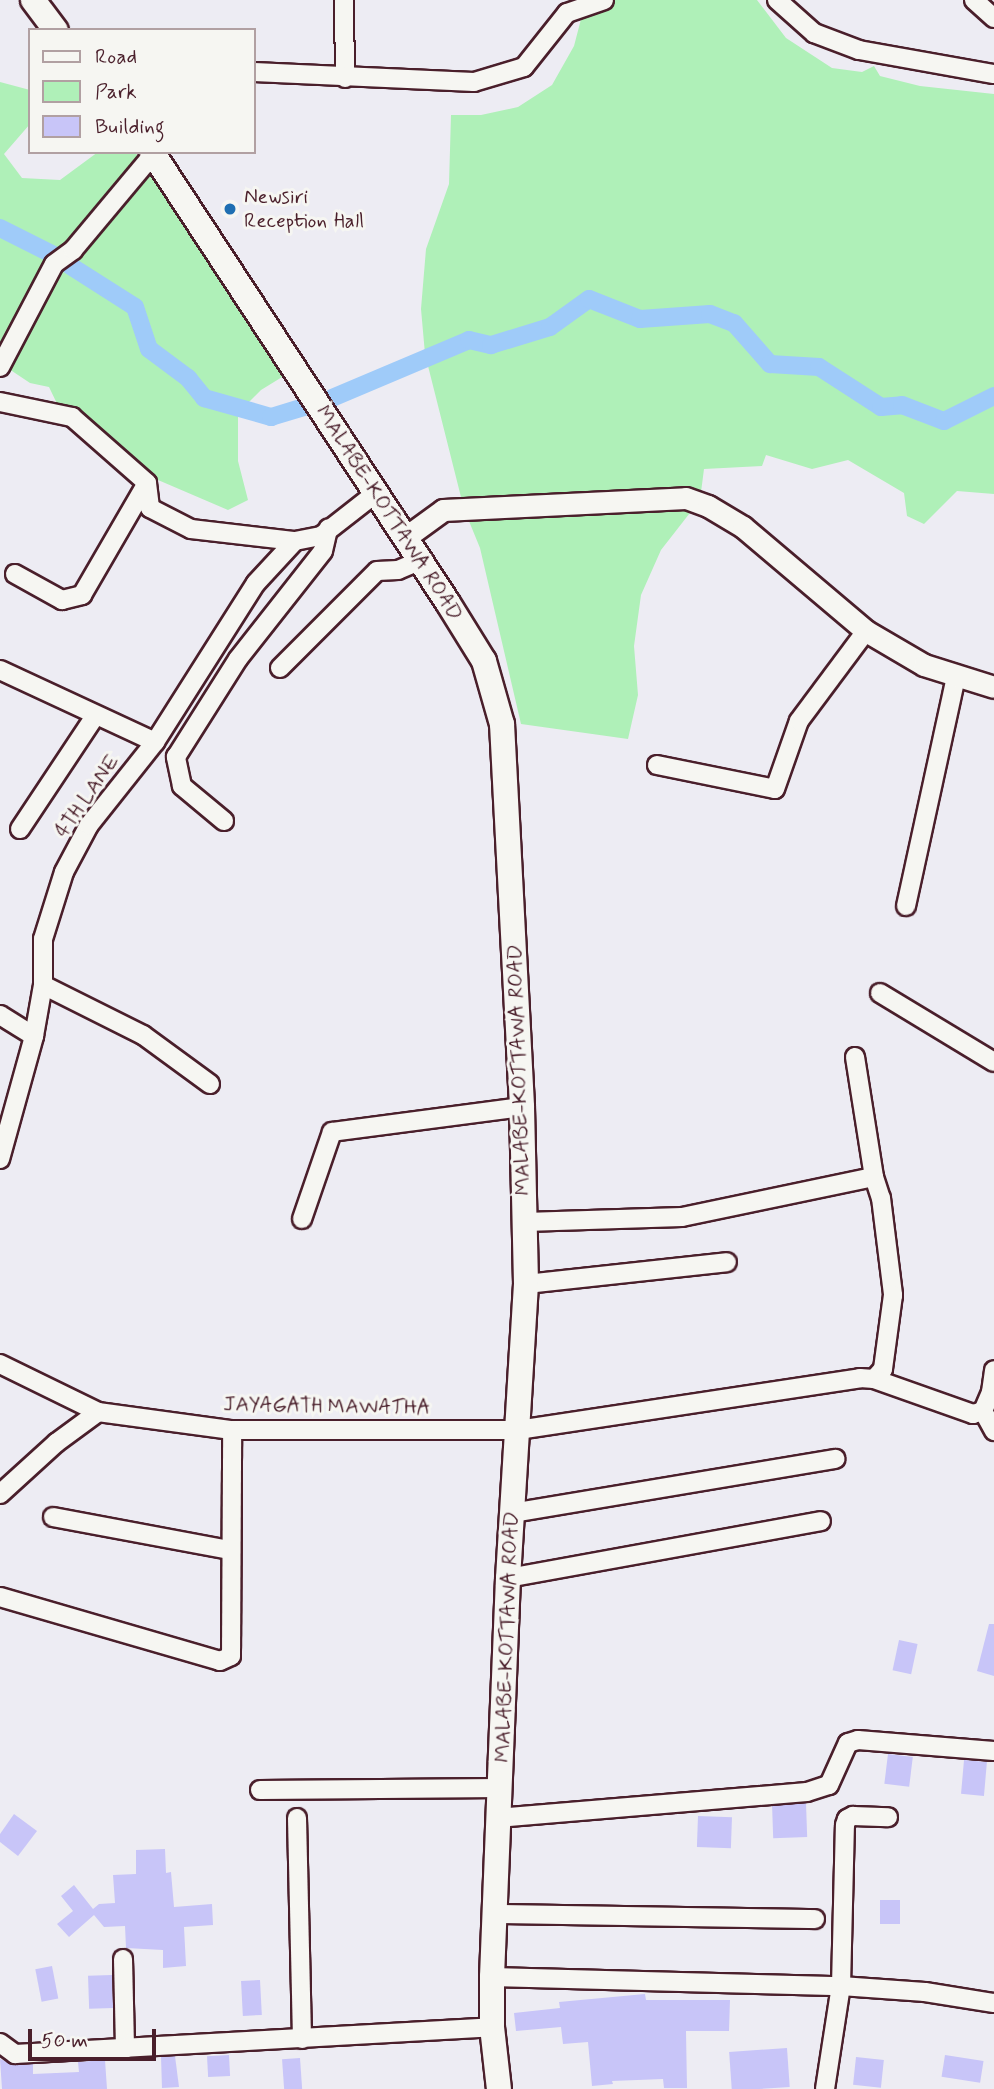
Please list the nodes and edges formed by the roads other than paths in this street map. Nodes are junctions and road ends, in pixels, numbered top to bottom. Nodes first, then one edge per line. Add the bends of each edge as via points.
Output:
1 (33, 0) edge
2 (344, 0) edge
3 (604, 0) edge
4 (776, 0) edge
5 (974, 0) edge
6 (994, 18) edge
7 (54, 28) edge
8 (256, 72) edge
9 (994, 74) edge
10 (345, 78) junction
11 (153, 154) edge
12 (155, 154) edge
13 (0, 367) edge
14 (0, 402) edge
15 (146, 483) junction
16 (376, 493) junction
17 (328, 530) junction
18 (406, 537) junction
19 (295, 541) junction
20 (421, 560) junction
21 (15, 574) dead end
22 (866, 631) junction
23 (280, 668) dead end
24 (0, 670) edge
25 (956, 677) junction
26 (994, 687) edge
27 (95, 716) junction
28 (155, 741) junction
29 (657, 765) dead end
30 (224, 821) dead end
31 (20, 829) dead end
32 (906, 906) dead end
33 (43, 985) junction
34 (880, 993) dead end
35 (0, 1015) edge
36 (34, 1036) junction
37 (855, 1057) dead end
38 (994, 1062) edge
39 (209, 1084) dead end
40 (522, 1107) junction
41 (7, 1118) edge
42 (0, 1159) edge
43 (874, 1177) junction
44 (302, 1219) dead end
45 (525, 1222) junction
46 (727, 1262) dead end
47 (526, 1284) junction
48 (0, 1364) edge
49 (994, 1370) edge
50 (874, 1379) junction
51 (984, 1411) junction
52 (98, 1412) junction
53 (232, 1430) junction
54 (518, 1430) junction
55 (994, 1431) edge
56 (836, 1459) dead end
57 (0, 1494) edge
58 (512, 1513) junction
59 (53, 1517) dead end
60 (821, 1521) dead end
61 (230, 1550) junction
62 (508, 1578) junction
63 (0, 1597) edge
64 (994, 1751) edge
65 (501, 1788) junction
66 (260, 1790) dead end
67 (888, 1817) dead end
68 (297, 1818) dead end
69 (497, 1818) junction
70 (495, 1914) junction
71 (815, 1919) dead end
72 (123, 1959) dead end
73 (492, 1977) junction
74 (841, 1986) junction
75 (994, 2003) edge
76 (492, 2027) junction
77 (302, 2039) junction
78 (0, 2043) edge
79 (125, 2049) junction
80 (499, 2089) edge
81 (825, 2089) edge

1 - 7 main road
2 - 10 street
3 - 10 street via 567,13 524,67 474,82
4 - 9 street via 814,33 859,50
5 - 6 street
8 - 10 street
11 - 13 street via 73,250 54,264
12 - 16 main road, MALABE-KOTTAWA ROAD
14 - 15 street via 72,417
15 - 19 street via 150,508 191,529
15 - 21 street via 82,595 62,600
16 - 17 street
16 - 18 main road, MALABE-KOTTAWA ROAD
17 - 19 street
17 - 30 street via 323,551 238,659 176,757 182,786
18 - 20 main road, MALABE-KOTTAWA ROAD
18 - 22 street via 443,510 686,498 743,527
19 - 28 street, 4TH LANE via 256,583
20 - 23 street via 398,570 377,571
20 - 40 main road, MALABE-KOTTAWA ROAD via 484,660 502,724
22 - 25 street via 924,666
22 - 29 street via 799,721 775,789
24 - 27 street
25 - 26 street
25 - 32 street
27 - 28 street
27 - 31 street
28 - 33 street, 4TH LANE via 89,825 64,872 43,939
33 - 36 street, 4TH LANE
33 - 39 street via 144,1035
34 - 38 street
35 - 36 street
36 - 41 street, 4TH LANE
37 - 43 street
40 - 44 street via 332,1132
40 - 45 main road, MALABE-KOTTAWA ROAD
41 - 42 street, 4TH LANE
43 - 45 street via 682,1217
43 - 50 street via 881,1198 893,1296 883,1369
45 - 47 main road, MALABE-KOTTAWA ROAD
46 - 47 street
47 - 54 main road, MALABE-KOTTAWA ROAD
48 - 52 street, JAYAGATH MAWATHA
49 - 51 street
50 - 51 street via 974,1414
50 - 54 street, JAYAGATH MAWATHA
51 - 55 street
52 - 53 street, JAYAGATH MAWATHA
52 - 57 street
53 - 54 street, JAYAGATH MAWATHA
53 - 61 street
54 - 58 main road, MALABE-KOTTAWA ROAD
56 - 58 street
58 - 62 main road, MALABE-KOTTAWA ROAD
59 - 61 street
60 - 62 street
61 - 63 street via 231,1656 220,1661
62 - 65 main road, MALABE-KOTTAWA ROAD
64 - 69 street via 858,1740 848,1743 829,1785 807,1792
65 - 66 street
65 - 69 main road, MALABE-KOTTAWA ROAD
67 - 74 street via 853,1816 845,1825
68 - 77 street
69 - 70 main road, MALABE-KOTTAWA ROAD
70 - 71 street
70 - 73 main road, MALABE-KOTTAWA ROAD
72 - 79 street
73 - 74 street
73 - 76 main road, MALABE-KOTTAWA ROAD
74 - 75 street
74 - 81 street
76 - 77 street
76 - 80 main road, MALABE-KOTTAWA ROAD
77 - 79 street
78 - 79 street via 15,2054

